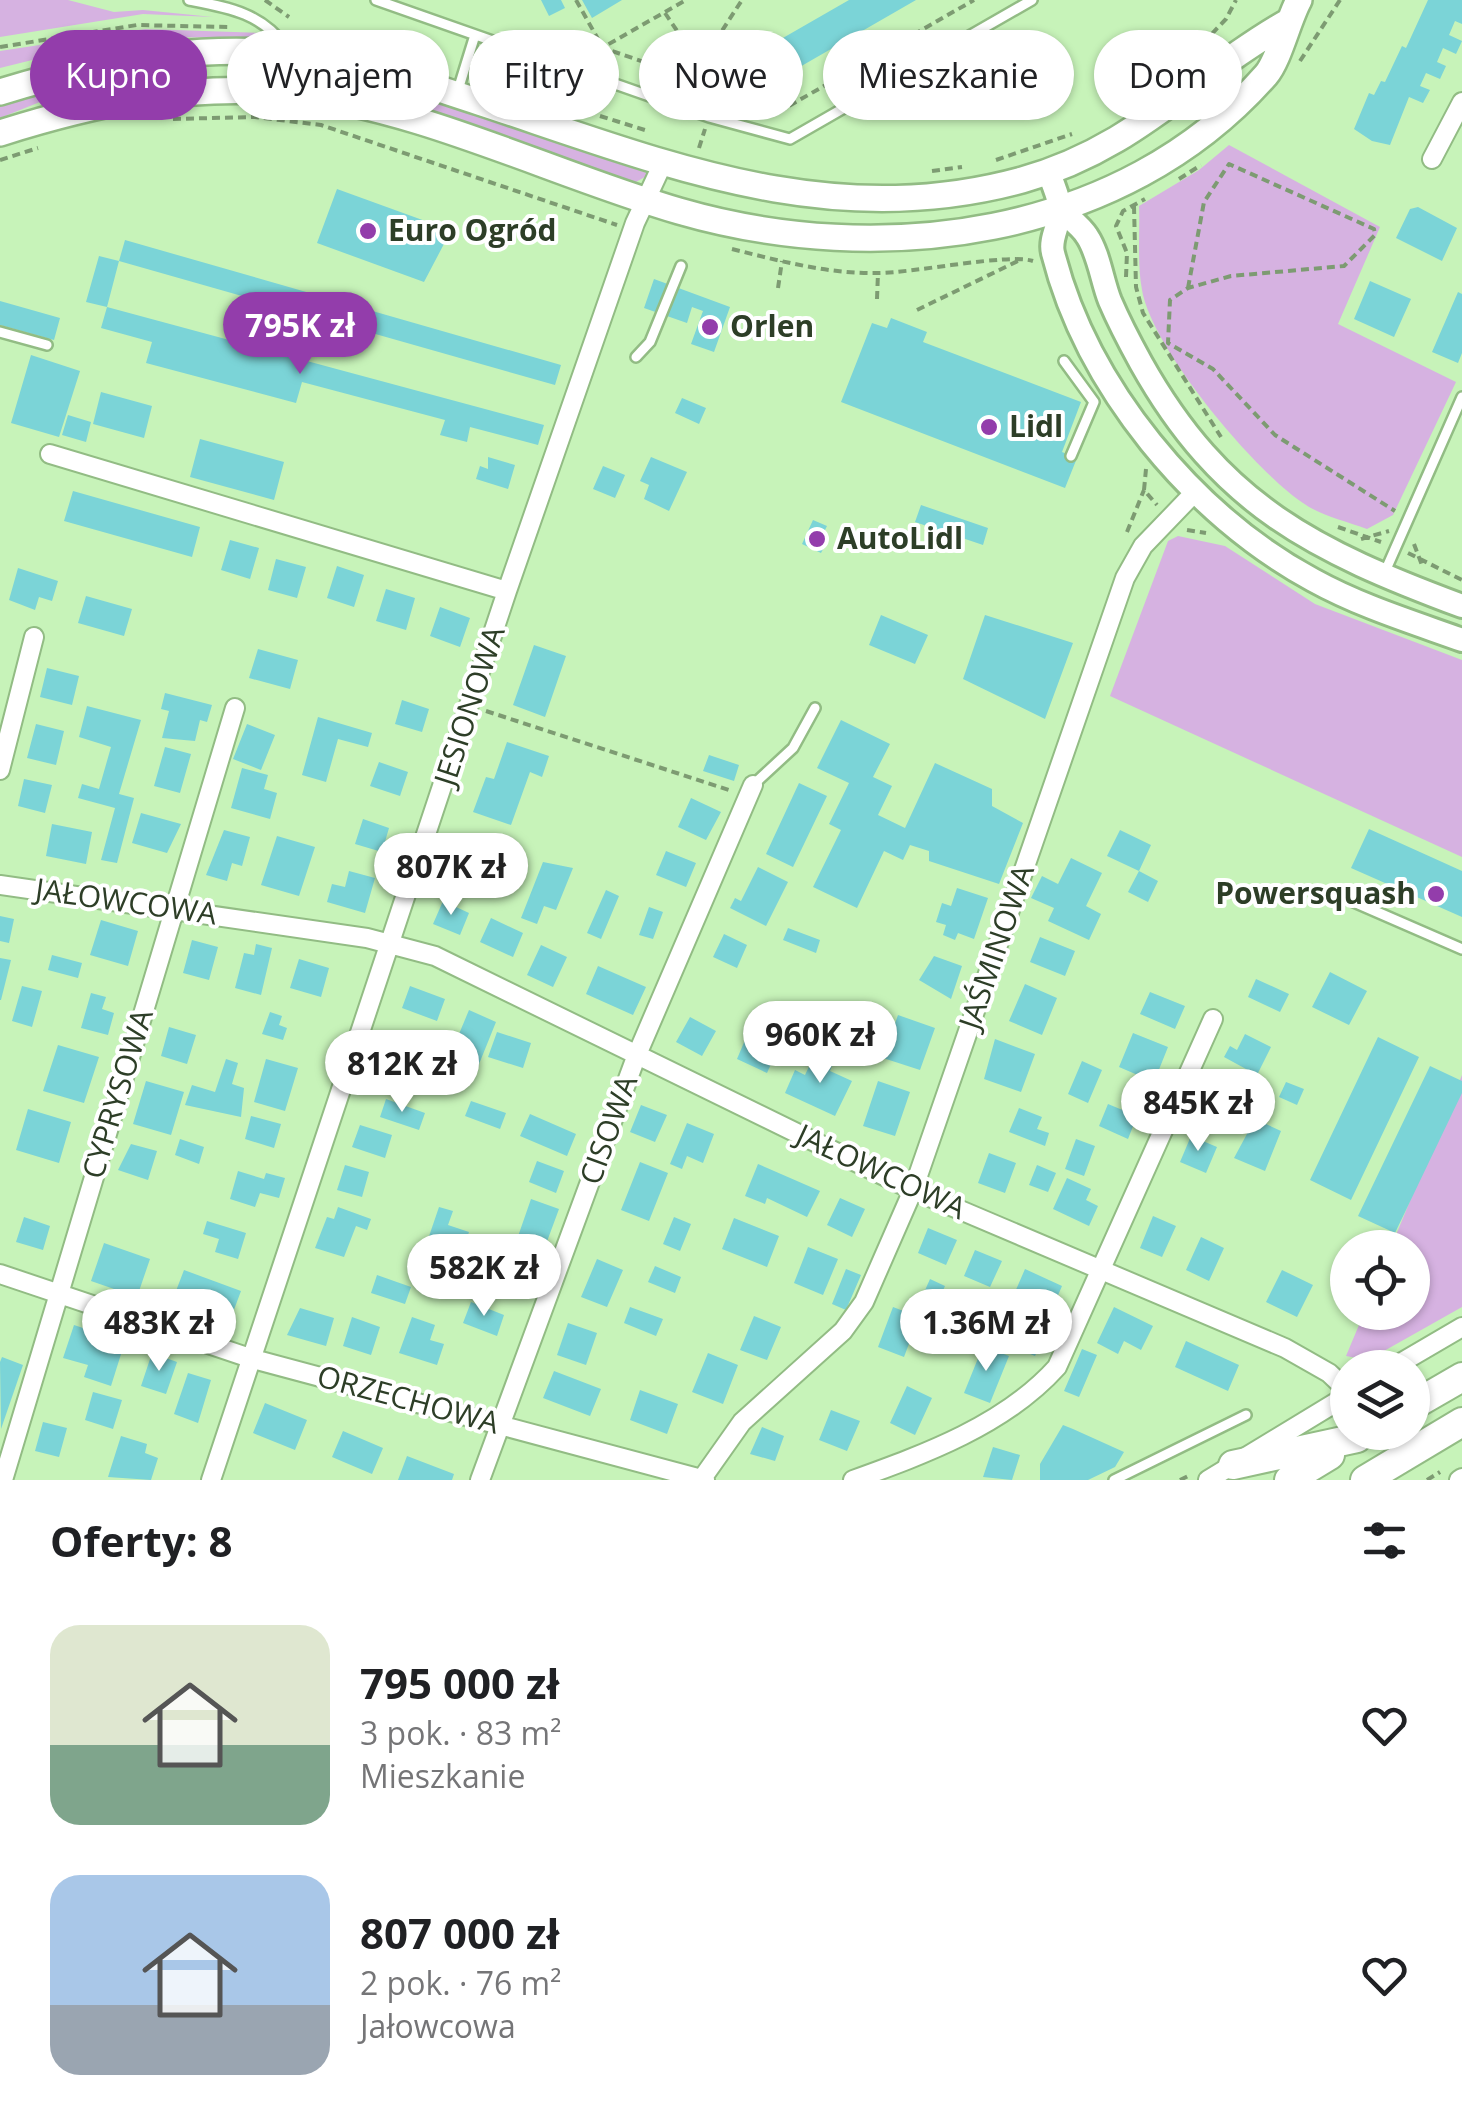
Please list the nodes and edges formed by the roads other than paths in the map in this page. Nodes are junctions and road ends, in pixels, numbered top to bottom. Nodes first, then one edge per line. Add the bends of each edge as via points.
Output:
1 (188, 0) edge
2 (376, 0) edge
3 (1032, 0) edge
4 (1299, 0) edge
5 (1286, 23) junction
6 (274, 30) edge
7 (469, 33) edge
8 (227, 52) edge
9 (469, 54) edge
10 (619, 83) edge
11 (0, 92) edge
12 (227, 92) edge
13 (449, 93) edge
14 (456, 95) junction
15 (1462, 102) edge
16 (404, 120) edge
17 (0, 132) edge
18 (1432, 159) dead end
19 (662, 163) junction
20 (1049, 172) junction
21 (942, 196) junction
22 (644, 199) junction
23 (1060, 209) junction
24 (950, 234) junction
25 (681, 266) dead end
26 (0, 332) edge
27 (48, 345) dead end
28 (636, 357) dead end
29 (1064, 362) dead end
30 (1462, 398) edge
31 (1177, 403) junction
32 (1140, 425) junction
33 (50, 454) dead end
34 (1071, 456) dead end
35 (1196, 492) junction
36 (1382, 576) junction
37 (508, 591) junction
38 (1462, 606) edge
39 (34, 638) dead end
40 (1462, 640) edge
41 (235, 708) dead end
42 (815, 708) dead end
43 (0, 770) edge
44 (751, 791) joint
45 (0, 886) edge
46 (1347, 900) dead end
47 (174, 907) junction
48 (389, 942) junction
49 (1462, 948) edge
50 (1213, 1018) dead end
51 (636, 1057) junction
52 (914, 1190) junction
53 (1102, 1267) junction
54 (0, 1274) edge
55 (60, 1293) junction
56 (1462, 1327) edge
57 (1423, 1350) edge
58 (253, 1359) junction
59 (1330, 1373) edge
60 (1462, 1377) edge
61 (1430, 1396) edge
62 (1330, 1404) edge
63 (1246, 1414) dead end
64 (1462, 1422) edge
65 (502, 1426) junction
66 (1330, 1444) edge
67 (1339, 1450) edge
68 (1220, 1473) edge
69 (3, 1480) edge
70 (211, 1480) edge
71 (480, 1480) edge
72 (702, 1480) edge
73 (853, 1480) edge
74 (1114, 1480) edge
75 (1289, 1480) edge
76 (1365, 1480) edge

1 - 6 lane via 254,15
2 - 7 lane
3 - 10 lane via 790,139
4 - 5 main road
5 - 20 main road via 1238,51 1150,122
5 - 23 main road via 1269,72 1209,127 1122,183
8 - 11 main road via 98,64
9 - 14 lane
12 - 17 main road via 185,90 111,102
13 - 14 main road
14 - 19 main road
15 - 18 street
16 - 22 main road
19 - 21 main road via 807,197
19 - 22 street, JESIONOWA
20 - 21 main road
20 - 23 street
21 - 24 main road
22 - 24 main road via 779,233
22 - 37 street, JESIONOWA
23 - 24 main road
23 - 31 street via 1087,236 1110,302
23 - 32 street via 1051,248 1078,322
25 - 28 lane via 650,342
26 - 27 lane
29 - 34 lane via 1094,402
30 - 36 lane
31 - 32 street
31 - 36 street via 1194,444 1258,506 1320,548
32 - 35 street
33 - 37 street
35 - 40 street via 1243,537 1313,580
35 - 52 street, JAŚMINOWA via 1143,546 1125,578
36 - 38 street
37 - 48 street, JESIONOWA
39 - 43 street
41 - 47 street, CYPRYSOWA
42 - 44 lane via 793,748
44 - 51 street, CISOWA
45 - 47 street, JAŁOWCOWA
46 - 49 lane
47 - 48 street, JAŁOWCOWA
47 - 55 street, CYPRYSOWA
48 - 51 street, JAŁOWCOWA via 462,967
48 - 58 street, JESIONOWA
50 - 53 street
51 - 52 street, JAŁOWCOWA
51 - 65 street, CISOWA
52 - 53 street, JAŁOWCOWA
52 - 72 street, JAŚMINOWA via 853,1319 742,1422
53 - 59 street, JAŁOWCOWA
53 - 73 street via 1057,1367 1026,1399 966,1433
54 - 55 street, ORZECHOWA
55 - 58 street, ORZECHOWA
55 - 69 street, CYPRYSOWA
56 - 57 street
58 - 65 street, ORZECHOWA
58 - 70 street, JESIONOWA
60 - 61 highway
62 - 68 street
63 - 74 lane
64 - 76 highway
65 - 71 street, CISOWA
65 - 72 street, ORZECHOWA
66 - 68 highway
67 - 75 highway

